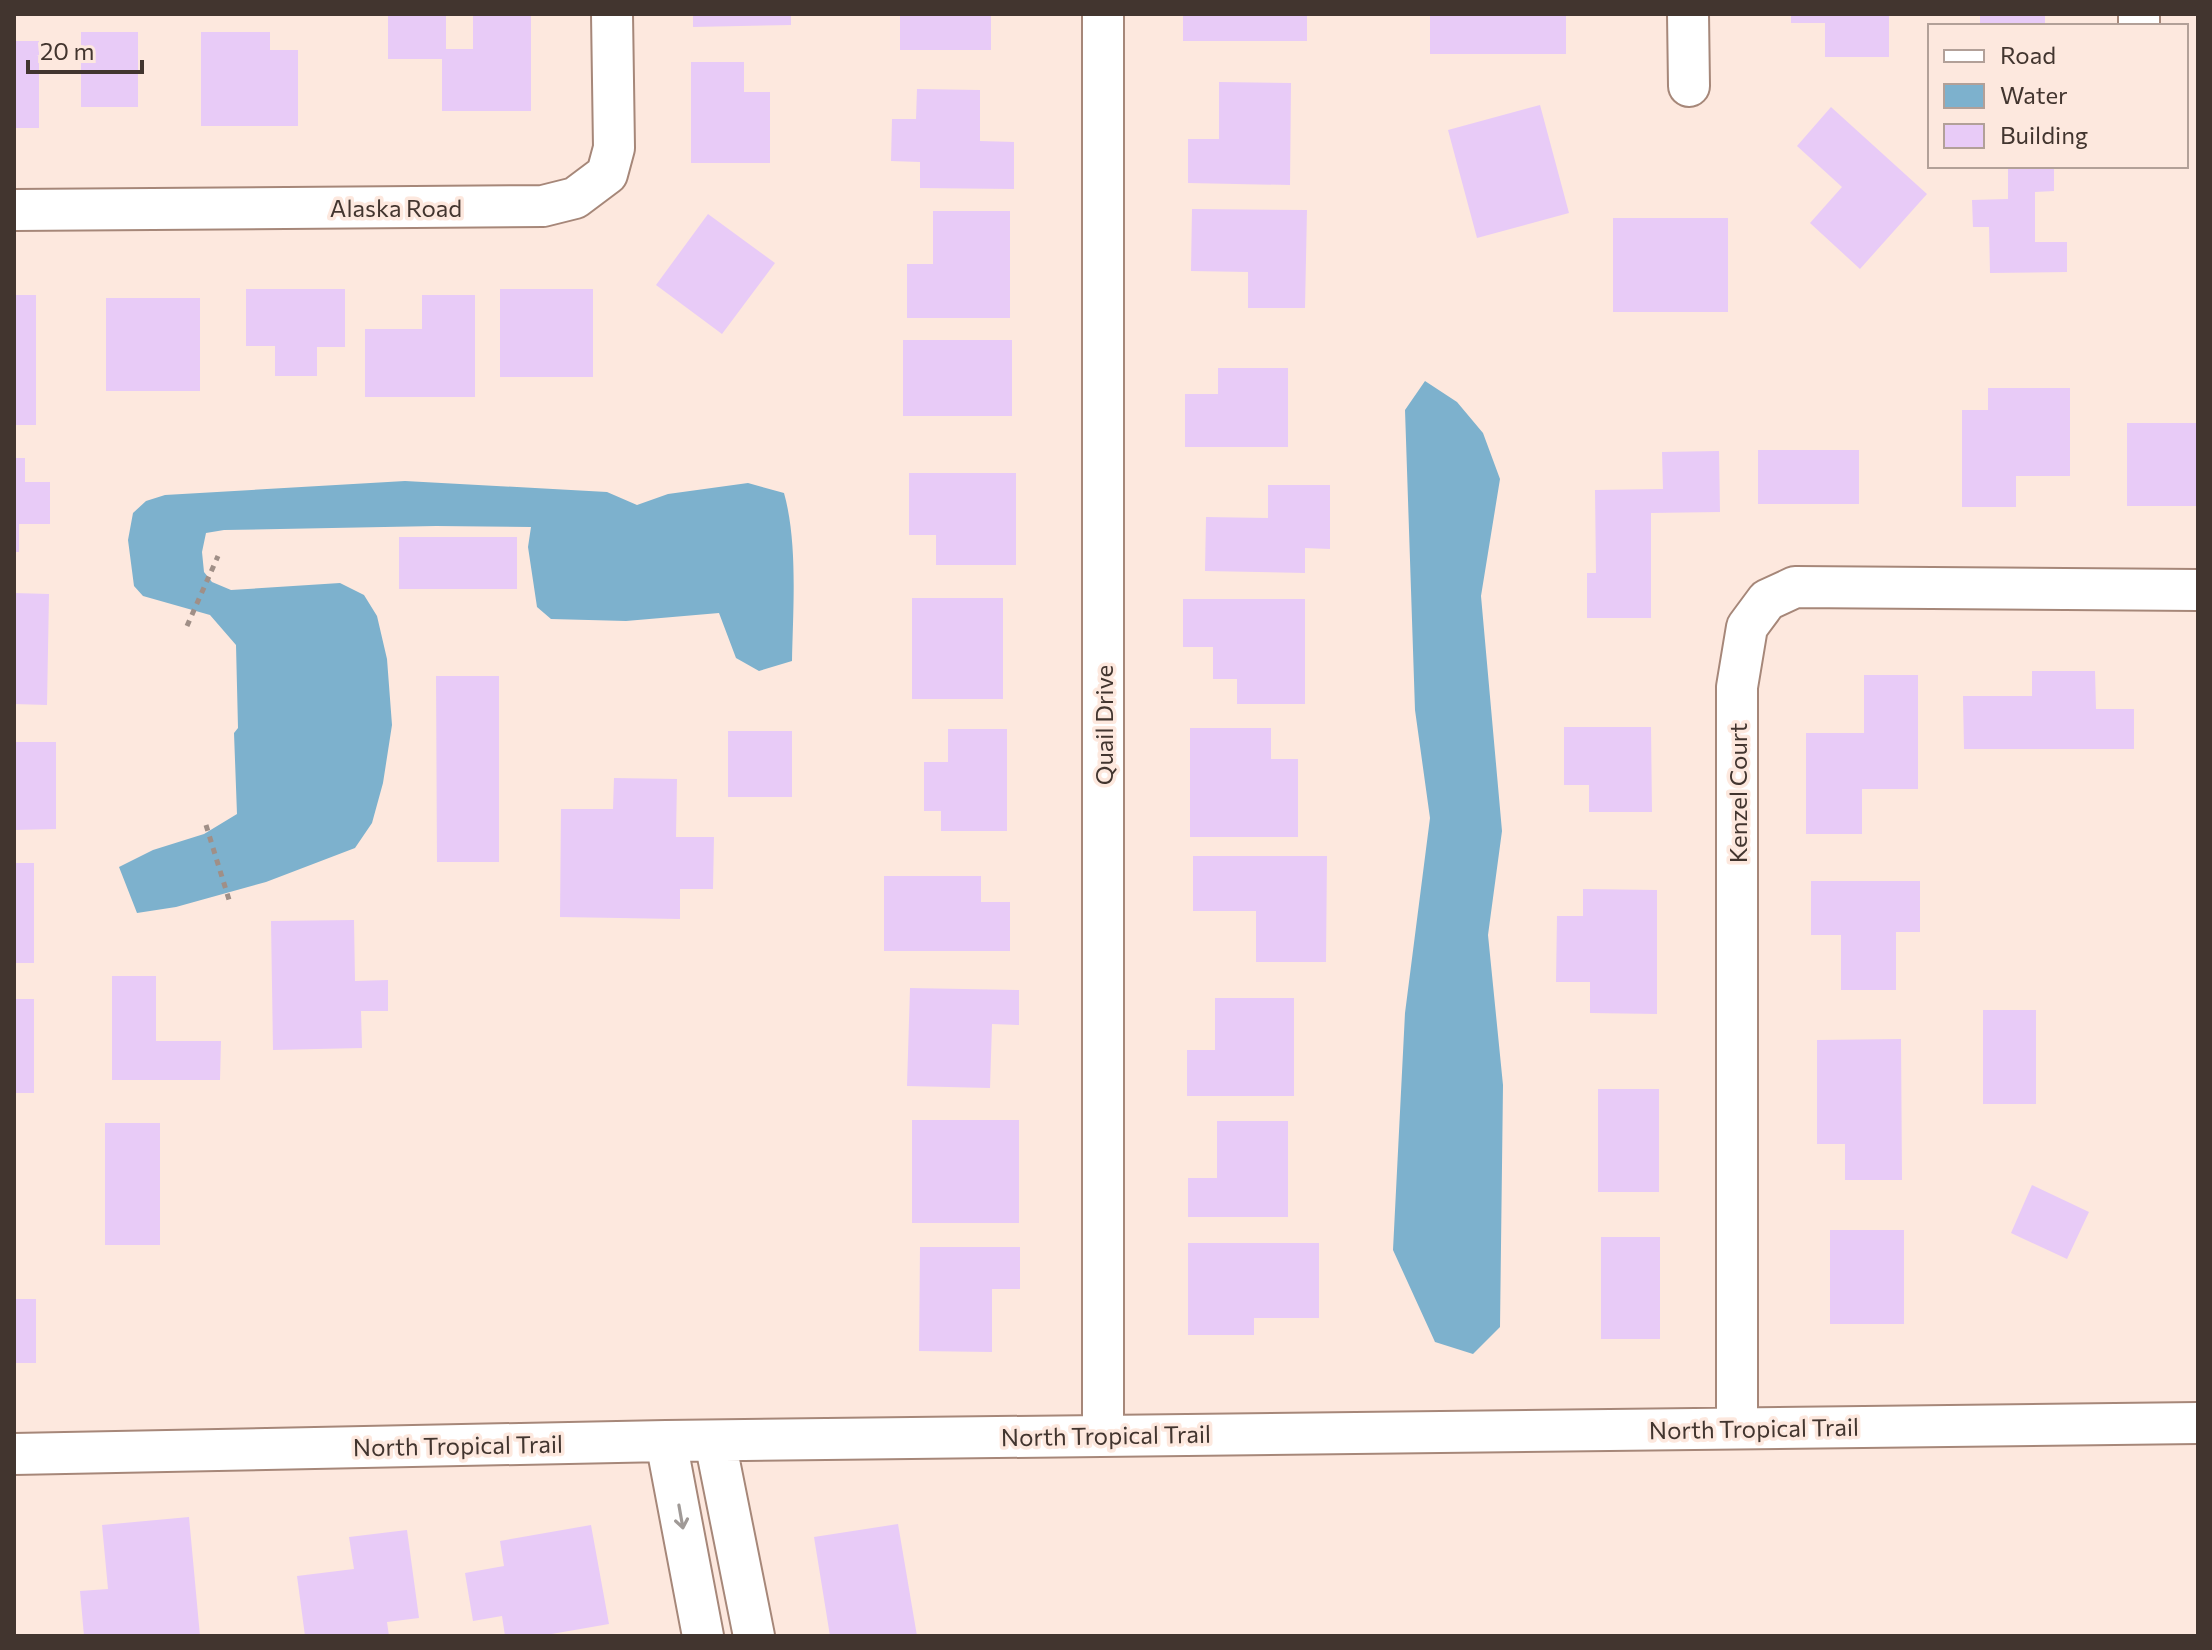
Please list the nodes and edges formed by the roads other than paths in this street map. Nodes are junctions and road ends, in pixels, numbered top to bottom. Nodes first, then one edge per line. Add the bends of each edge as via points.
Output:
1 (612, 14) edge
2 (1103, 14) edge
3 (1688, 14) edge
4 (1689, 86) dead end
5 (14, 210) edge
6 (2198, 590) edge
7 (2198, 1423) edge
8 (1737, 1428) junction
9 (1103, 1435) junction
10 (666, 1441) junction
11 (715, 1441) junction
12 (14, 1454) edge
13 (703, 1636) edge
14 (754, 1636) edge

1 - 5 street, Alaska Road via 614,148 607,174 575,198 543,206
2 - 9 street, Quail Drive
3 - 4 street
6 - 8 street, Kenzel Court via 1795,587 1767,600 1747,627 1737,687
7 - 8 street, North Tropical Trail
8 - 9 street, North Tropical Trail
9 - 11 street, North Tropical Trail
10 - 11 street, North Tropical Trail
10 - 12 street, North Tropical Trail
10 -> 13 street
11 - 14 street

